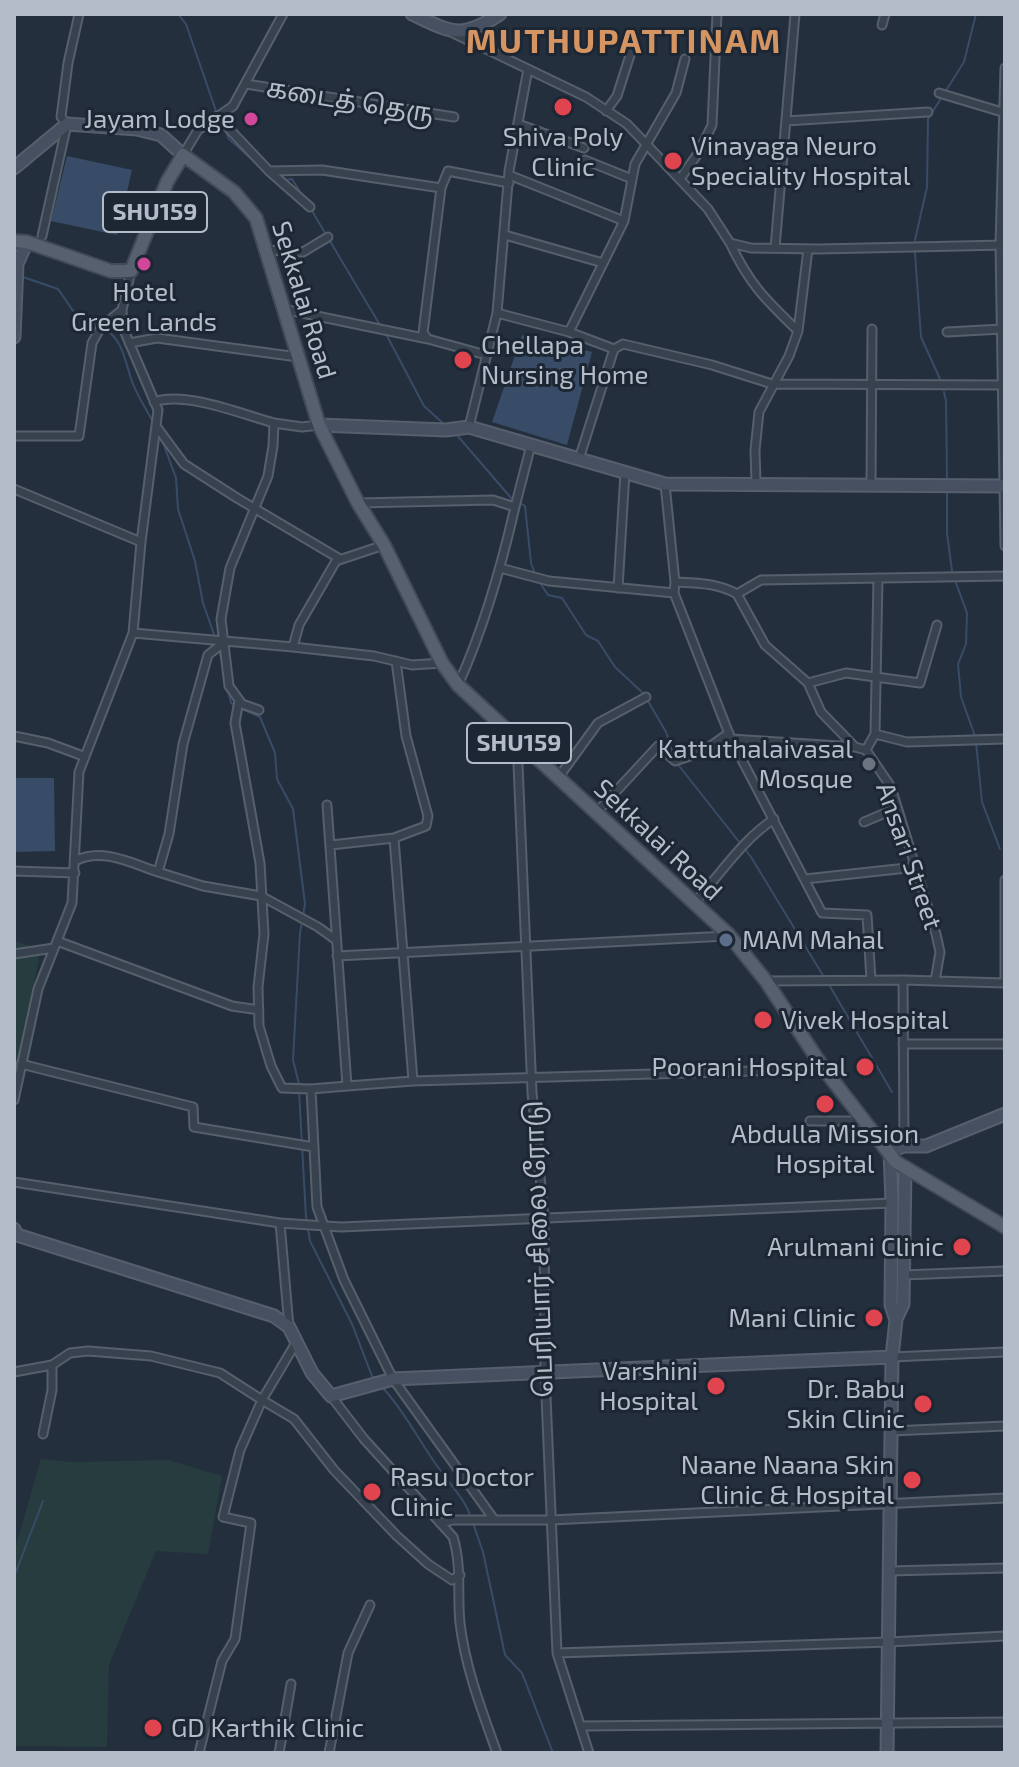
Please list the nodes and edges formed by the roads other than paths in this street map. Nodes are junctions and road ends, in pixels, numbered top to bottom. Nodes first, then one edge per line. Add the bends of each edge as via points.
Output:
1 (79, 14) edge
2 (283, 14) edge
3 (412, 14) edge
4 (500, 14) edge
5 (717, 14) edge
6 (795, 14) edge
7 (885, 14) edge
8 (882, 25) dead end
9 (452, 32) junction
10 (632, 49) dead end
11 (685, 59) dead end
12 (1005, 68) edge
13 (528, 69) junction
14 (246, 84) junction
15 (939, 93) dead end
16 (606, 111) junction
17 (928, 112) dead end
18 (217, 116) junction
19 (1003, 116) edge
20 (454, 117) dead end
21 (786, 121) junction
22 (67, 124) junction
23 (518, 124) junction
24 (648, 146) junction
25 (584, 148) dead end
26 (183, 155) junction
27 (585, 160) dead end
28 (14, 168) edge
29 (269, 171) junction
30 (509, 179) junction
31 (632, 179) junction
32 (680, 179) junction
33 (1003, 181) edge
34 (441, 188) junction
35 (310, 207) dead end
36 (624, 221) junction
37 (505, 235) junction
38 (42, 236) dead end
39 (328, 237) dead end
40 (20, 241) edge
41 (730, 243) junction
42 (1002, 245) edge
43 (775, 248) junction
44 (808, 249) junction
45 (265, 250) junction
46 (15, 262) edge
47 (603, 263) junction
48 (131, 271) junction
49 (283, 309) junction
50 (122, 310) junction
51 (497, 313) junction
52 (872, 329) dead end
53 (1002, 329) junction
54 (798, 331) junction
55 (569, 332) junction
56 (947, 332) dead end
57 (14, 337) edge
58 (428, 339) junction
59 (129, 343) junction
60 (614, 349) junction
61 (486, 355) junction
62 (298, 357) junction
63 (772, 384) junction
64 (1004, 385) edge
65 (870, 386) junction
66 (154, 402) junction
67 (274, 423) junction
68 (319, 425) junction
69 (156, 426) junction
70 (469, 427) junction
71 (14, 436) edge
72 (531, 445) junction
73 (579, 459) junction
74 (625, 472) junction
75 (756, 483) junction
76 (665, 484) junction
77 (871, 486) junction
78 (1004, 486) edge
79 (14, 489) edge
80 (358, 503) junction
81 (515, 507) junction
82 (254, 508) junction
83 (141, 542) junction
84 (384, 545) junction
85 (1005, 546) edge
86 (340, 559) junction
87 (500, 568) junction
88 (1005, 576) edge
89 (878, 578) junction
90 (675, 582) junction
91 (618, 588) junction
92 (674, 593) junction
93 (737, 594) junction
94 (937, 625) dead end
95 (133, 633) junction
96 (223, 643) junction
97 (293, 647) junction
98 (396, 661) junction
99 (442, 663) junction
100 (876, 679) junction
101 (808, 683) junction
102 (458, 685) junction
103 (646, 697) dead end
104 (239, 700) junction
105 (259, 710) dead end
106 (875, 734) junction
107 (14, 736) edge
108 (730, 736) junction
109 (1005, 739) edge
110 (517, 741) junction
111 (855, 747) junction
112 (866, 750) junction
113 (83, 756) junction
114 (558, 778) junction
115 (327, 805) dead end
116 (897, 808) junction
117 (596, 813) junction
118 (774, 819) junction
119 (864, 822) dead end
120 (394, 838) junction
121 (331, 845) junction
122 (75, 861) junction
123 (916, 867) junction
124 (14, 871) edge
125 (158, 872) junction
126 (75, 873) junction
127 (805, 879) junction
128 (1005, 880) edge
129 (261, 896) junction
130 (694, 903) junction
131 (729, 935) junction
132 (336, 940) junction
133 (55, 944) junction
134 (527, 945) junction
135 (402, 953) junction
136 (14, 954) edge
137 (337, 956) junction
138 (871, 980) junction
139 (903, 980) junction
140 (766, 981) junction
141 (935, 981) junction
142 (1004, 983) edge
143 (259, 1010) junction
144 (903, 1044) junction
145 (1005, 1044) edge
146 (21, 1064) junction
147 (824, 1069) junction
148 (532, 1079) junction
149 (413, 1081) junction
150 (347, 1086) junction
151 (310, 1089) junction
152 (14, 1100) edge
153 (1005, 1114) edge
154 (810, 1121) dead end
155 (863, 1121) junction
156 (904, 1146) junction
157 (314, 1147) junction
158 (890, 1151) junction
159 (905, 1169) junction
160 (14, 1182) edge
161 (892, 1203) junction
162 (544, 1219) junction
163 (280, 1223) junction
164 (322, 1226) junction
165 (1005, 1227) edge
166 (14, 1229) edge
167 (1005, 1271) edge
168 (903, 1275) junction
169 (896, 1320) junction
170 (289, 1327) junction
171 (297, 1341) junction
172 (1005, 1352) edge
173 (892, 1357) junction
174 (52, 1365) junction
175 (14, 1372) edge
176 (545, 1373) junction
177 (393, 1379) junction
178 (331, 1396) junction
179 (262, 1400) junction
180 (1005, 1426) edge
181 (891, 1431) junction
182 (43, 1434) dead end
183 (1005, 1498) edge
184 (890, 1502) junction
185 (493, 1518) junction
186 (551, 1520) junction
187 (440, 1523) junction
188 (1005, 1568) edge
189 (890, 1571) junction
190 (460, 1575) junction
191 (370, 1605) dead end
192 (1005, 1636) edge
193 (889, 1642) junction
194 (557, 1653) junction
195 (291, 1684) dead end
196 (1005, 1722) edge
197 (888, 1723) junction
198 (581, 1726) junction
199 (199, 1753) edge
200 (279, 1753) edge
201 (329, 1753) edge
202 (497, 1753) edge
203 (589, 1753) edge
204 (887, 1753) edge

1 - 22 street via 61,117
2 - 14 street
3 - 9 street
4 - 9 street via 477,29
5 - 32 street via 712,125
6 - 21 street
7 - 8 street
9 - 13 street
10 - 16 street via 617,96
11 - 24 street via 676,93
12 - 19 street
13 - 16 street
13 - 23 street
14 - 18 street via 233,106
14 - 20 street, கடைத் தெரு
15 - 19 street
16 - 24 street
17 - 21 street
18 - 26 street via 198,130
18 - 29 street
19 - 33 street
21 - 43 street
22 - 26 street via 161,135
22 - 28 street
22 - 38 street
23 - 25 street
23 - 30 street
24 - 31 street
24 - 32 street
26 - 45 main road, Sekkalai Road / SHU159 via 249,209
26 - 48 main road, SHU159
27 - 31 street
29 - 34 street via 322,170
29 - 35 street
30 - 34 street via 448,171
30 - 36 street
30 - 37 street
31 - 36 street
32 - 41 street
33 - 42 street
34 - 58 street via 423,333
36 - 47 street
37 - 47 street
37 - 51 street
39 - 45 street via 303,252
40 - 46 street
40 - 48 main road, SHU159 via 111,271
41 - 43 street
41 - 54 street via 745,275
42 - 44 street
42 - 53 street
43 - 44 street
44 - 54 street
45 - 49 main road, Sekkalai Road / SHU159
46 - 57 street
47 - 55 street
48 - 50 street
49 - 58 street
49 - 62 main road, Sekkalai Road / SHU159
50 - 59 street
50 - 71 street via 101,327 92,343 79,436
51 - 55 street
51 - 61 street
52 - 65 street
53 - 56 street
53 - 64 street
54 - 63 street
55 - 60 street
58 - 61 street
59 - 62 street via 157,338
59 - 66 street
60 - 63 street via 623,344 647,348
60 - 73 street
61 - 70 street
62 - 68 main road, Sekkalai Road / SHU159
63 - 65 street
63 - 75 street via 759,412
64 - 65 street
64 - 78 street
65 - 77 street
66 - 67 street via 166,397 196,402
66 - 69 street
67 - 68 street
67 - 82 street via 268,476
68 - 70 street
68 - 80 main road, Sekkalai Road / SHU159
69 - 82 street via 184,464
69 - 83 street
70 - 72 street
72 - 73 street
72 - 81 street
73 - 74 street
74 - 76 street
74 - 91 street
75 - 76 street
75 - 77 street
76 - 90 street
77 - 78 street
78 - 85 street
79 - 83 street
80 - 81 street via 493,500
80 - 84 main road, Sekkalai Road / SHU159
81 - 87 street
82 - 86 street
82 - 96 street via 230,568 221,619
83 - 95 street
84 - 86 street
84 - 99 main road, Sekkalai Road / SHU159
86 - 97 street via 299,625
87 - 91 street via 549,581
87 - 102 street
88 - 89 street
89 - 93 street via 761,580
89 - 100 street
90 - 92 street
90 - 93 street via 709,584
91 - 92 street
92 - 108 street
93 - 101 street via 765,645
94 - 100 street via 920,683
95 - 96 street
95 - 113 street
96 - 97 street
96 - 104 street via 229,686
96 - 125 street via 208,655 183,744
97 - 98 street
98 - 99 street
98 - 120 street via 406,736 428,816 426,826
99 - 102 main road, Sekkalai Road / SHU159
100 - 101 street via 846,673
100 - 106 street
101 - 111 street via 821,712
102 - 110 main road, Sekkalai Road / SHU159
103 - 114 street via 598,723
104 - 105 street
104 - 129 street via 235,723
106 - 109 street via 907,742
106 - 112 street
107 - 113 street
108 - 111 street, Ansari Street
108 - 117 street via 675,761 658,746
108 - 118 street
110 - 114 main road, Sekkalai Road / SHU159
110 - 134 street, பெரியார் சிலை ரோடு
111 - 112 street, Ansari Street
112 - 116 street, Ansari Street via 891,787
113 - 122 street
114 - 117 main road, Sekkalai Road / SHU159
115 - 121 street
116 - 119 street
116 - 123 street, Ansari Street
117 - 130 main road, Sekkalai Road / SHU159
118 - 127 street
118 - 130 street via 753,833
120 - 121 street
120 - 135 street
121 - 132 street
122 - 125 street via 108,855
122 - 126 street
123 - 127 street
123 - 141 street, Ansari Street via 940,952
124 - 126 street
125 - 129 street
126 - 133 street via 72,903
127 - 138 street via 822,913 867,915
128 - 142 street
129 - 132 street
129 - 143 street
130 - 131 main road, Sekkalai Road / SHU159
131 - 134 street
131 - 140 main road, Sekkalai Road / SHU159
132 - 137 street
133 - 136 street
133 - 143 street via 232,1006
133 - 146 street via 38,989
134 - 135 street
134 - 148 street, பெரியார் சிலை ரோடு
135 - 137 street
135 - 149 street
137 - 150 street
138 - 139 street
138 - 140 street
139 - 141 street
139 - 144 street
140 - 147 main road, Sekkalai Road / SHU159
141 - 142 street
143 - 151 street via 259,1026 282,1088
144 - 145 street
144 - 156 street
146 - 152 street
146 - 157 street via 193,1107 194,1127
147 - 148 street
147 - 155 main road, Sekkalai Road / SHU159
148 - 149 street
148 - 162 street, பெரியார் சிலை ரோடு
149 - 150 street
150 - 151 street
151 - 157 street
153 - 156 street via 926,1146
154 - 155 street
155 - 158 main road, Sekkalai Road / SHU159
156 - 158 street
157 - 164 street
158 - 159 main road, Sekkalai Road / SHU159
158 - 161 street
159 - 165 main road, Sekkalai Road / SHU159
159 - 168 street
160 - 163 street
161 - 162 street
161 - 169 street via 891,1305
162 - 164 street
162 - 176 street, பெரியார் சிலை ரோடு
163 - 164 street
163 - 170 street
164 - 177 street
166 - 170 street via 30,1240 274,1316
167 - 168 street
168 - 169 street via 903,1304
169 - 173 street
170 - 171 street
171 - 178 street via 312,1373
171 - 179 street
172 - 173 street
173 - 176 street
173 - 181 street
174 - 175 street
174 - 179 street via 70,1353 88,1351 151,1356 220,1373
174 - 182 street
176 - 177 street
176 - 186 street, பெரியார் சிலை ரோடு
177 - 178 street
177 - 185 street
178 - 187 street
179 - 190 street via 294,1419 334,1470 428,1564 452,1580
179 - 199 street via 240,1450 223,1517 251,1523 235,1639 222,1661
180 - 181 street
181 - 184 street
183 - 184 street
184 - 186 street
184 - 189 street
185 - 186 street
185 - 187 street
186 - 194 street, பெரியார் சிலை ரோடு
187 - 190 street via 453,1537
188 - 189 street
189 - 193 street
190 - 202 street via 465,1653
191 - 201 street via 348,1653
192 - 193 street
193 - 194 street
193 - 197 street
194 - 198 street, பெரியார் சிலை ரோடு
195 - 200 street
196 - 197 street
197 - 198 street
197 - 204 street
198 - 203 street, பெரியார் சிலை ரோடு

